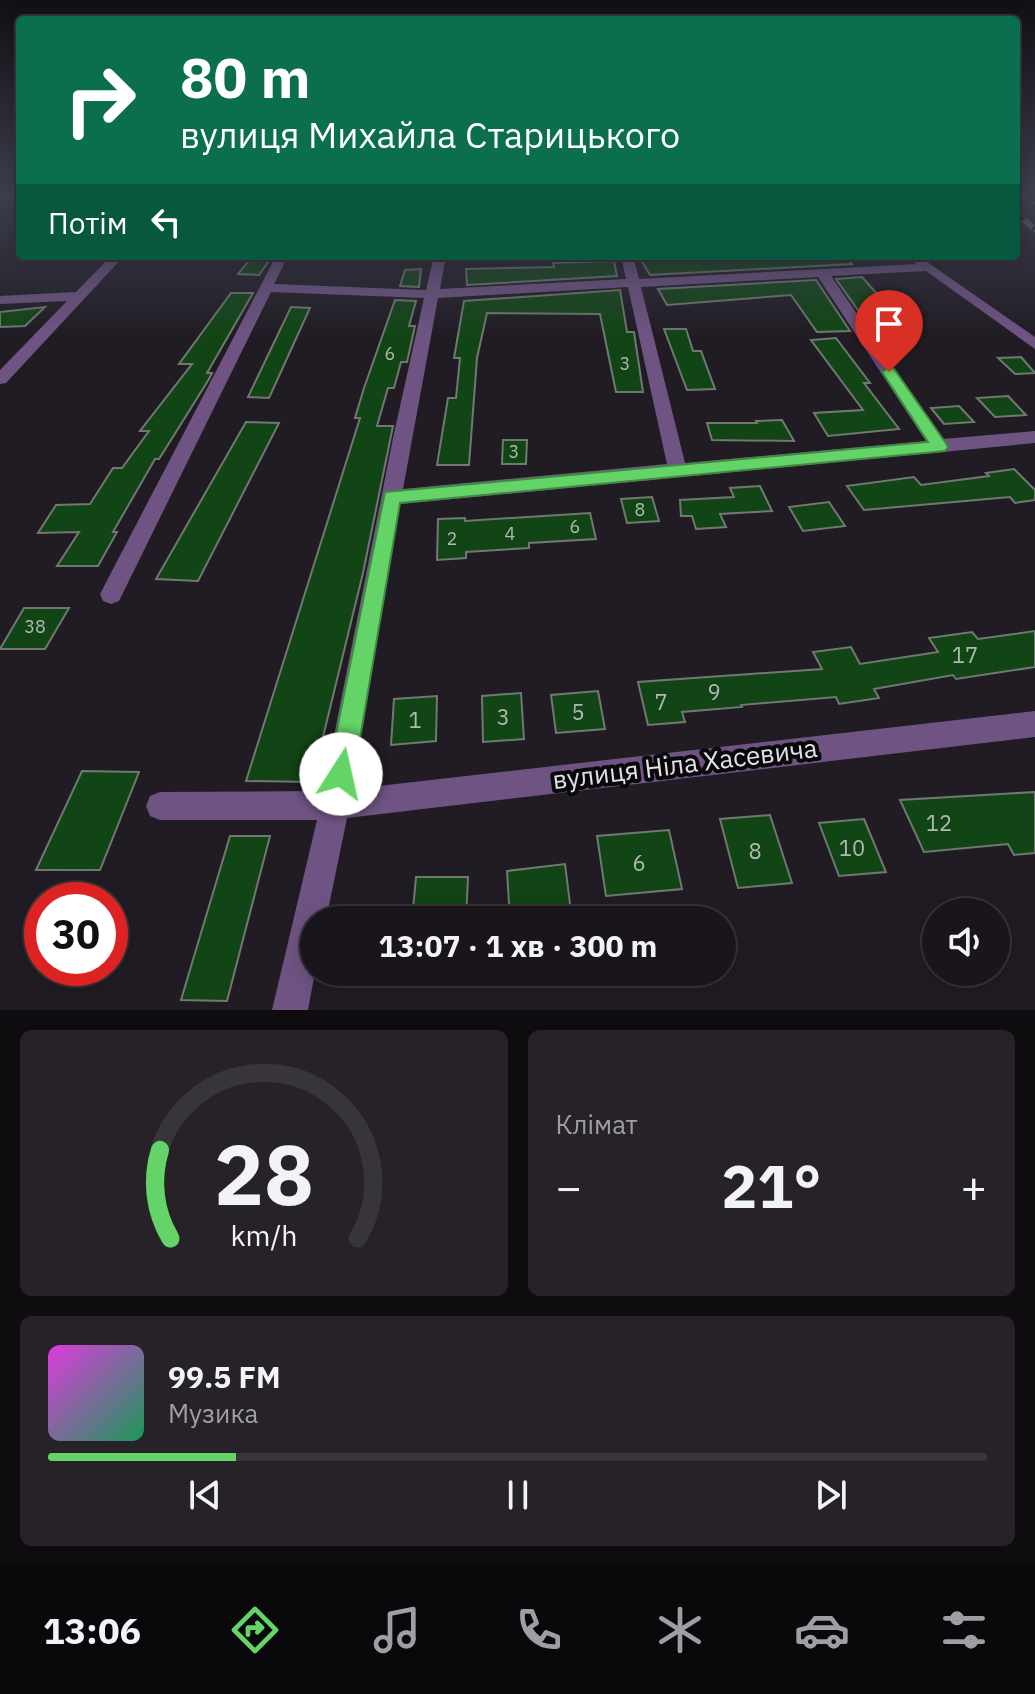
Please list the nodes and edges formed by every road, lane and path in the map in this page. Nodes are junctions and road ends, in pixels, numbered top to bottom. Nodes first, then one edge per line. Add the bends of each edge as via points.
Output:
1 (114, 260) edge
2 (280, 260) edge
3 (439, 260) edge
4 (628, 260) edge
5 (919, 260) edge
6 (929, 267) junction
7 (822, 273) junction
8 (633, 283) junction
9 (266, 288) junction
10 (431, 294) junction
11 (77, 296) junction
12 (0, 300) edge
13 (1035, 344) edge
14 (0, 379) edge
15 (1035, 437) edge
16 (939, 447) junction
17 (677, 468) junction
18 (392, 497) junction
19 (111, 594) dead end
20 (1035, 724) edge
21 (335, 805) junction
22 (160, 806) dead end
23 (290, 1010) edge

1 - 11 street
2 - 9 street
3 - 10 street
4 - 8 street
5 - 6 street
6 - 7 street
6 - 13 street
7 - 8 street
7 - 16 street
8 - 10 street
8 - 17 street
9 - 10 street
9 - 19 street
10 - 18 street
11 - 12 street
11 - 14 street
15 - 16 street
16 - 17 street
17 - 18 street
18 - 21 street
20 - 21 street, вулиця Ніла Хасевича
21 - 22 street, вулиця Ніла Хасевича
21 - 23 street

